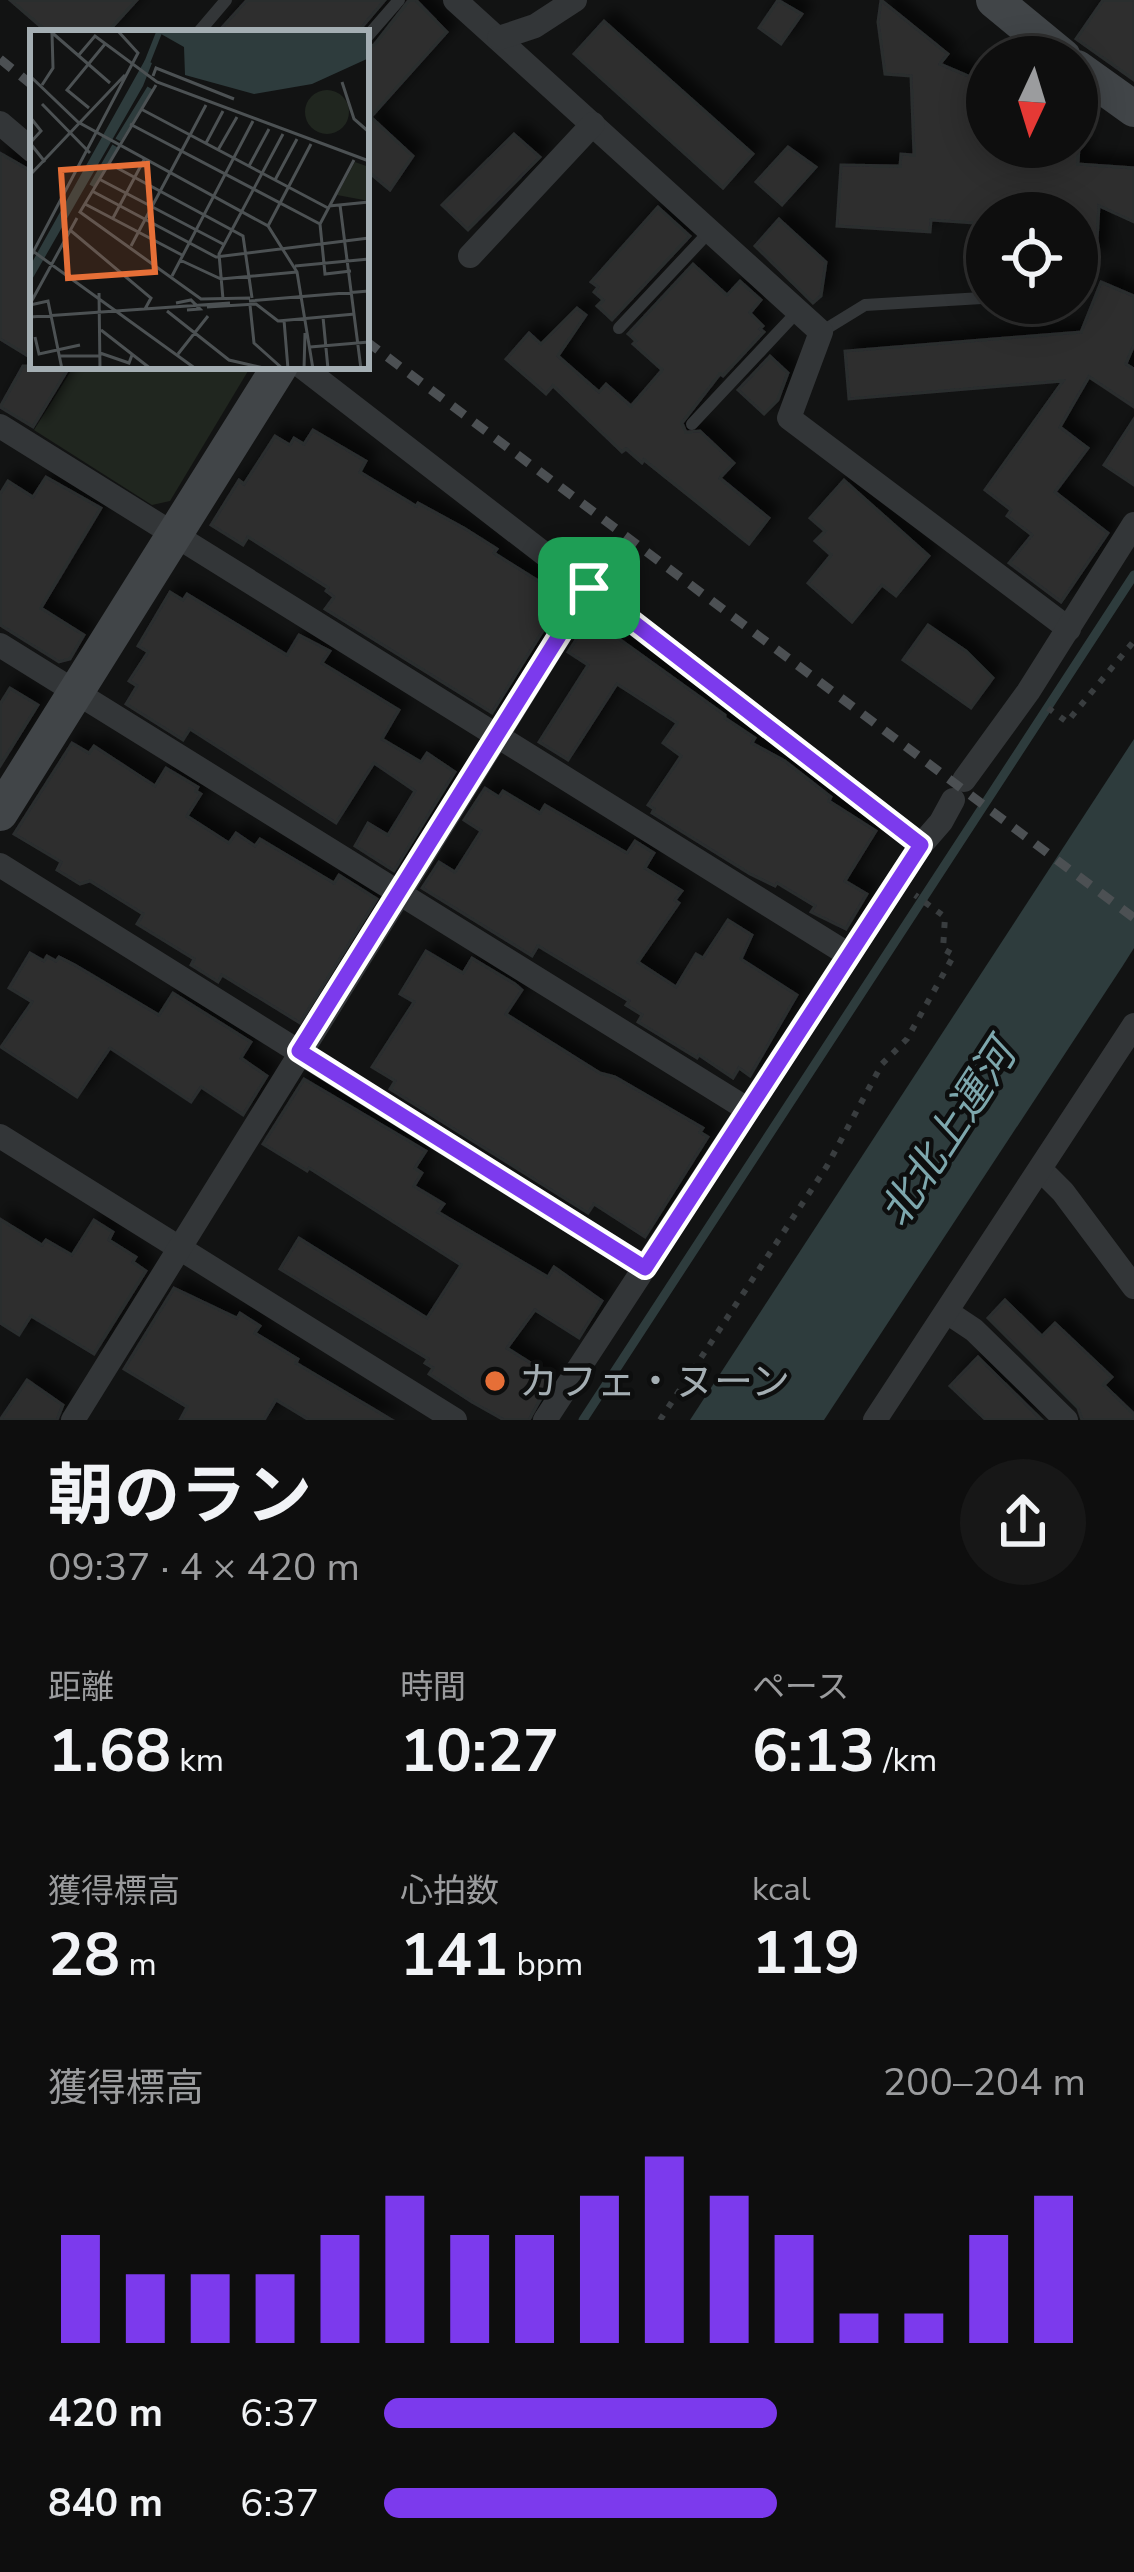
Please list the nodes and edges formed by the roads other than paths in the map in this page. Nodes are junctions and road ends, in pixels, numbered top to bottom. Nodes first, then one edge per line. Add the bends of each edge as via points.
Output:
1 (226, 0) edge
2 (399, 0) edge
3 (455, 0) edge
4 (575, 0) edge
5 (994, 0) edge
6 (201, 30) edge
7 (369, 35) edge
8 (1038, 36) edge
9 (499, 38) junction
10 (1098, 83) edge
11 (1134, 110) edge
12 (0, 123) edge
13 (593, 124) junction
14 (30, 148) edge
15 (710, 231) junction
16 (470, 256) dead end
17 (966, 299) edge
18 (798, 311) junction
19 (619, 328) dead end
20 (821, 332) junction
21 (278, 369) edge
22 (305, 369) edge
23 (692, 424) dead end
24 (0, 426) edge
25 (1134, 524) edge
26 (174, 535) junction
27 (589, 588) junction
28 (1069, 628) junction
29 (0, 645) edge
30 (75, 692) junction
31 (496, 736) junction
32 (0, 813) edge
33 (921, 845) junction
34 (0, 865) edge
35 (400, 893) junction
36 (848, 955) junction
37 (1134, 1025) edge
38 (299, 1051) junction
39 (747, 1109) junction
40 (0, 1136) edge
41 (1041, 1170) junction
42 (179, 1248) junction
43 (645, 1268) junction
44 (1134, 1287) edge
45 (946, 1312) junction
46 (73, 1420) edge
47 (455, 1420) edge
48 (545, 1420) edge
49 (875, 1420) edge
50 (1066, 1420) edge

1 - 6 lane
2 - 7 lane
3 - 9 street
4 - 9 street
5 - 8 street
9 - 13 street
10 - 11 street
12 - 14 street
13 - 15 street
13 - 16 street
15 - 18 street
15 - 19 lane
17 - 20 lane via 865,305
18 - 20 street
18 - 23 lane
20 - 28 street via 789,418
21 - 26 street
22 - 27 street
24 - 26 street
25 - 28 street
26 - 30 street
26 - 31 street
27 - 31 street
27 - 33 street
28 - 33 street
29 - 30 street
30 - 32 street
30 - 35 street
31 - 35 street
31 - 36 street
33 - 36 street
34 - 38 street
35 - 38 street
35 - 39 street
36 - 39 street
37 - 41 street
38 - 42 street
38 - 43 street
39 - 43 street
40 - 42 street
41 - 44 street
41 - 45 street
42 - 46 street
42 - 47 street
43 - 48 street
45 - 49 street
45 - 50 street

